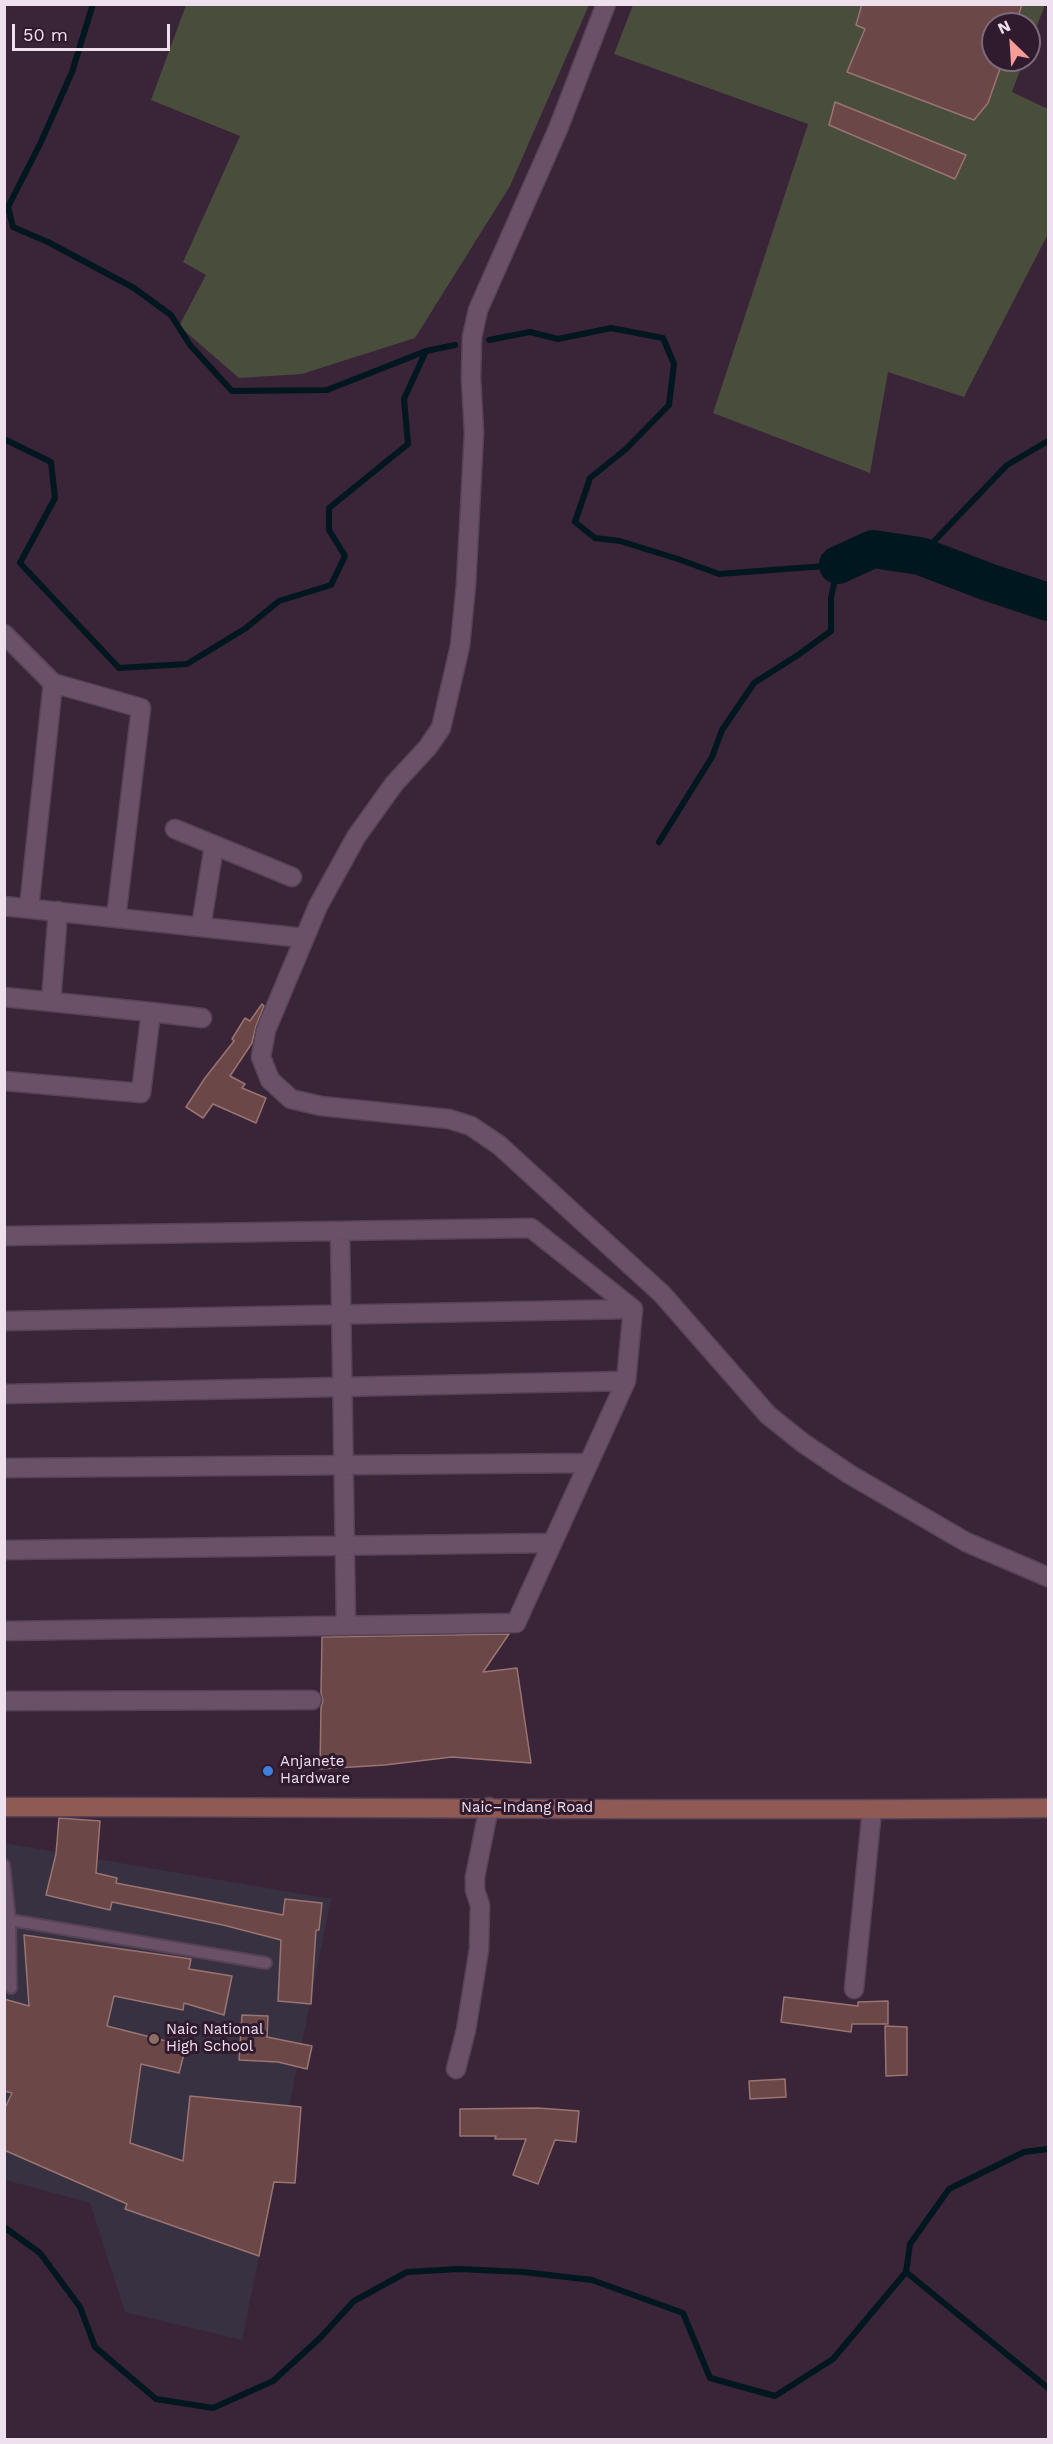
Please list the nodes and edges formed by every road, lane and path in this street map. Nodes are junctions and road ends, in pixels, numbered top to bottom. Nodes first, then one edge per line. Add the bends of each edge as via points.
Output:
1 (606, 4) edge
2 (4, 634) edge
3 (53, 683) junction
4 (175, 829) dead end
5 (214, 846) junction
6 (292, 877) dead end
7 (4, 906) edge
8 (29, 908) junction
9 (58, 911) junction
10 (116, 918) junction
11 (201, 927) junction
12 (304, 938) junction
13 (4, 998) edge
14 (51, 1002) junction
15 (151, 1012) junction
16 (202, 1018) dead end
17 (4, 1081) edge
18 (340, 1231) junction
19 (4, 1236) edge
20 (633, 1309) junction
21 (341, 1315) junction
22 (4, 1321) edge
23 (626, 1381) junction
24 (342, 1387) junction
25 (4, 1394) edge
26 (589, 1463) junction
27 (344, 1465) junction
28 (4, 1468) edge
29 (552, 1543) junction
30 (345, 1545) junction
31 (4, 1550) edge
32 (1048, 1577) edge
33 (346, 1626) junction
34 (4, 1631) edge
35 (312, 1700) dead end
36 (4, 1701) edge
37 (4, 1807) edge
38 (489, 1807) junction
39 (1048, 1808) edge
40 (872, 1810) junction
41 (4, 1865) edge
42 (10, 1920) junction
43 (266, 1963) dead end
44 (11, 1988) dead end
45 (854, 1989) dead end
46 (456, 2069) dead end

1 - 12 street via 558,129 478,310 472,337 474,433 466,585 460,646 441,728 393,784 356,837
2 - 3 street
3 - 8 street
3 - 10 street via 141,708
4 - 5 street
5 - 6 street
5 - 11 street
7 - 8 street
8 - 9 street
9 - 10 street
9 - 14 street
10 - 11 street
11 - 12 street
12 - 32 street via 266,1030 261,1057 270,1080 291,1099 321,1106 449,1119 471,1126 499,1145 662,1294 768,1415 803,1443 966,1542
13 - 14 street
14 - 15 street
15 - 16 street
15 - 17 street via 141,1094
18 - 19 street
18 - 20 street via 531,1228
18 - 21 street
20 - 21 street
20 - 23 street
21 - 22 street
21 - 24 street
23 - 24 street
23 - 26 street
24 - 25 street
24 - 27 street
26 - 27 street
26 - 29 street
27 - 28 street
27 - 30 street
29 - 30 street
29 - 33 street via 516,1623
30 - 31 street
30 - 33 street
33 - 34 street
35 - 36 street
37 - 38 main road, Naic–Indang Road
38 - 40 main road, Naic–Indang Road
38 - 46 street via 475,1877 480,1905 479,1948
39 - 40 main road, Naic–Indang Road
40 - 45 street
41 - 42 lane
42 - 43 lane
42 - 44 lane

